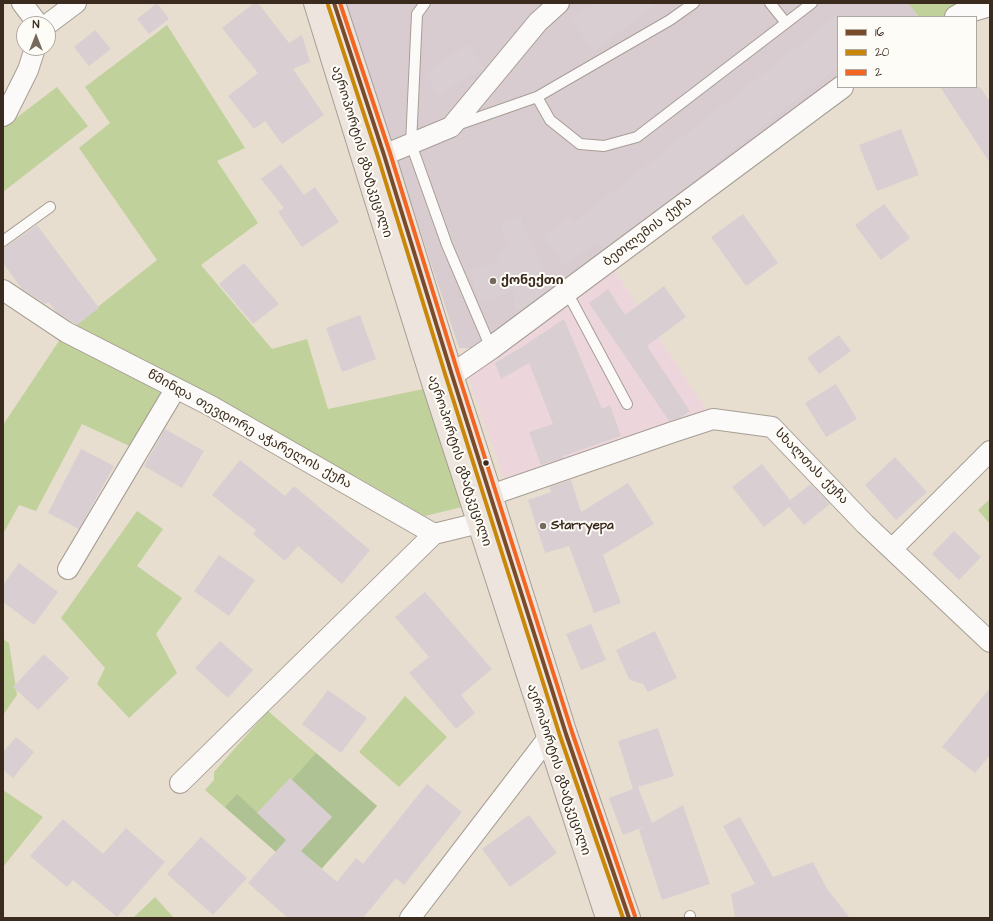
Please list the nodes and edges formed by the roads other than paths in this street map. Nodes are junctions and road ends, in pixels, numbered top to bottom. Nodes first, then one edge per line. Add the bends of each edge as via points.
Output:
1 (22, 3) edge
2 (76, 3) edge
3 (315, 3) edge
4 (334, 3) edge
5 (425, 3) edge
6 (559, 3) edge
7 (694, 3) edge
8 (770, 3) edge
9 (812, 3) edge
10 (990, 4) edge
11 (32, 16) edge
12 (958, 16) edge
13 (56, 18) edge
14 (786, 23) junction
15 (32, 56) edge
16 (841, 88) edge
17 (537, 97) junction
18 (3, 116) edge
19 (451, 127) junction
20 (412, 144) junction
21 (384, 155) junction
22 (50, 207) dead end
23 (3, 241) edge
24 (3, 290) edge
25 (567, 292) junction
26 (491, 348) junction
27 (452, 376) junction
28 (176, 388) junction
29 (627, 404) dead end
30 (990, 451) edge
31 (491, 495) junction
32 (479, 523) junction
33 (434, 534) junction
34 (892, 549) junction
35 (68, 569) dead end
36 (990, 642) edge
37 (548, 738) junction
38 (180, 783) dead end
39 (410, 918) edge
40 (607, 918) edge
41 (629, 918) edge

1 - 11 street
2 - 13 street
3 - 32 highway, აეროპორტის გზატკეცილი
4 - 21 highway, აეროპორტის გზატკეცილი
5 - 20 lane via 417,14
6 - 19 street via 538,22
7 - 17 lane via 670,20
8 - 14 lane
9 - 14 lane
10 - 12 street
14 - 17 lane via 637,137 604,146 580,144 550,120
15 - 18 street via 28,70
16 - 25 street, ბეთლემის ქუჩა
17 - 19 lane
19 - 20 street
20 - 21 street
20 - 26 lane via 447,245
21 - 27 highway, აეროპორტის გზატკეცილი
22 - 23 lane
24 - 28 street, წმინდა თევდორე აჭარელის ქუჩა via 66,332
25 - 26 street, ბეთლემის ქუჩა
25 - 29 lane
26 - 27 street, ბეთლემის ქუჩა
27 - 31 highway, აეროპორტის გზატკეცილი
28 - 33 street, წმინდა თევდორე აჭარელის ქუჩა via 212,406
28 - 35 street
30 - 34 street
31 - 34 street, სხალთას ქუჩა via 713,419 772,426
31 - 41 highway, აეროპორტის გზატკეცილი via 566,734
32 - 33 street
32 - 37 highway, აეროპორტის გზატკეცილი
33 - 38 street
34 - 36 street, სხალთას ქუჩა
37 - 39 street
37 - 40 highway, აეროპორტის გზატკეცილი

